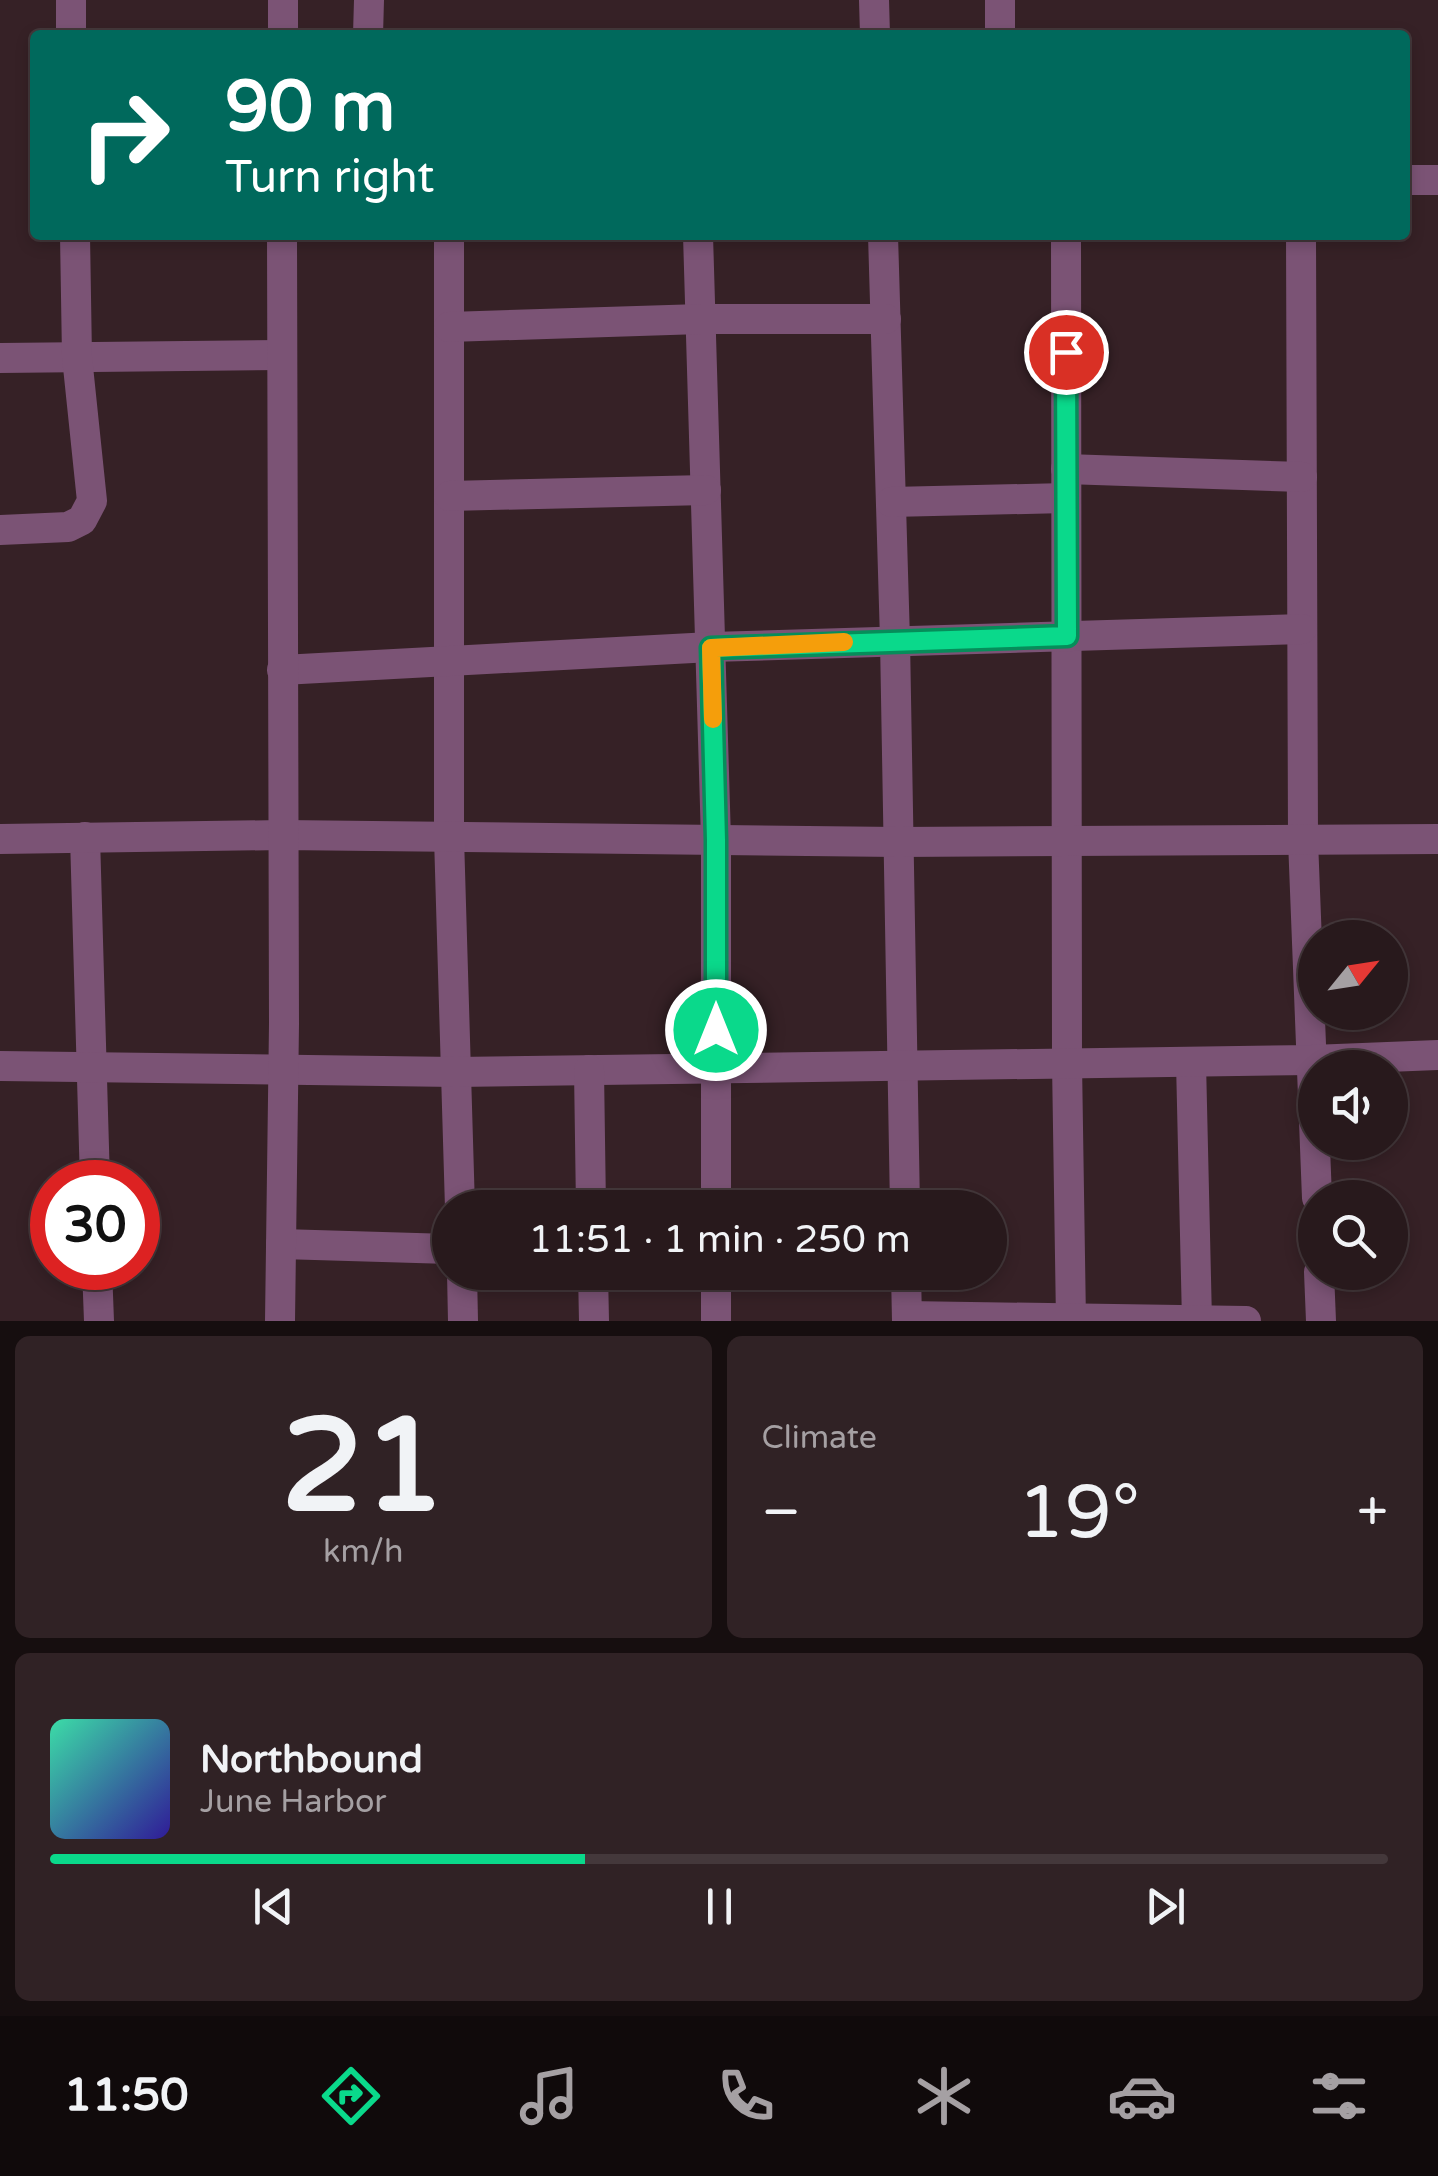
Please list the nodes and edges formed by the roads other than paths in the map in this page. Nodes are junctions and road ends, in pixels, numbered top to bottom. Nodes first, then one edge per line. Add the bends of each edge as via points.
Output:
1 (70, 0) edge
2 (283, 0) edge
3 (368, 0) edge
4 (874, 0) edge
5 (1000, 0) edge
6 (71, 30) edge
7 (283, 30) edge
8 (368, 30) edge
9 (876, 30) edge
10 (1000, 30) edge
11 (1410, 180) edge
12 (1438, 180) edge
13 (75, 240) edge
14 (282, 240) edge
15 (448, 240) edge
16 (698, 240) edge
17 (883, 240) edge
18 (1066, 240) edge
19 (1301, 240) edge
20 (700, 319) junction
21 (886, 319) junction
22 (449, 327) junction
23 (282, 354) junction
24 (77, 357) junction
25 (0, 358) edge
26 (1302, 477) junction
27 (1066, 483) junction
28 (706, 490) junction
29 (449, 496) junction
30 (891, 502) junction
31 (0, 530) edge
32 (1302, 629) junction
33 (1067, 636) junction
34 (896, 640) junction
35 (711, 648) junction
36 (450, 661) junction
37 (282, 670) junction
38 (282, 834) junction
39 (449, 836) junction
40 (0, 838) edge
41 (85, 838) junction
42 (1438, 839) edge
43 (716, 840) junction
44 (1303, 840) junction
45 (1069, 841) junction
46 (898, 842) junction
47 (1312, 1050) edge
48 (1438, 1055) edge
49 (1408, 1056) edge
50 (1298, 1060) edge
51 (1191, 1062) junction
52 (1067, 1063) junction
53 (92, 1065) junction
54 (0, 1066) edge
55 (902, 1066) junction
56 (716, 1068) junction
57 (283, 1069) junction
58 (589, 1070) junction
59 (456, 1072) junction
60 (94, 1160) edge
61 (459, 1190) edge
62 (592, 1190) edge
63 (716, 1190) edge
64 (905, 1190) edge
65 (281, 1244) junction
66 (432, 1248) edge
67 (98, 1290) edge
68 (462, 1290) edge
69 (593, 1290) edge
70 (716, 1290) edge
71 (906, 1290) edge
72 (1319, 1290) edge
73 (907, 1319) edge
74 (1071, 1320) edge
75 (1197, 1320) edge
76 (99, 1321) edge
77 (280, 1321) edge
78 (463, 1321) edge
79 (594, 1321) edge
80 (716, 1321) edge
81 (1246, 1321) edge
82 (1320, 1321) edge

1 - 6 street
2 - 7 street
3 - 8 street
4 - 9 street
5 - 10 street
11 - 12 street
13 - 24 street
14 - 23 street
15 - 22 street
16 - 20 street
17 - 21 street
18 - 27 street
19 - 26 street
20 - 21 street
20 - 22 street
20 - 28 street
21 - 30 street
22 - 29 street
23 - 24 street
23 - 37 street
24 - 25 street
24 - 31 street via 92,501 82,520 68,527
26 - 27 street
26 - 32 street
27 - 30 street
27 - 33 street
28 - 29 street
28 - 35 street
29 - 36 street
30 - 34 street
32 - 33 street
32 - 44 street
33 - 34 street
33 - 45 street
34 - 35 street
34 - 46 street
35 - 36 street
35 - 43 street
36 - 37 street
36 - 39 street
37 - 38 street
38 - 39 street
38 - 41 street
38 - 57 street
39 - 43 street
39 - 59 street
40 - 41 street
41 - 53 street
42 - 44 street
43 - 46 street
43 - 56 street
44 - 45 street
44 - 47 street
45 - 46 street
45 - 52 street
46 - 55 street
48 - 49 street
50 - 51 street
51 - 52 street
51 - 75 street
52 - 55 street
52 - 74 street
53 - 54 street
53 - 57 street
53 - 60 street
55 - 56 street
55 - 64 street
56 - 58 street
56 - 63 street
57 - 59 street
57 - 65 street
58 - 59 street
58 - 62 street
59 - 61 street
65 - 66 street
65 - 77 street
67 - 76 street
68 - 78 street
69 - 79 street
70 - 80 street
71 - 73 street
72 - 82 street
73 - 74 street
74 - 75 street
75 - 81 street

